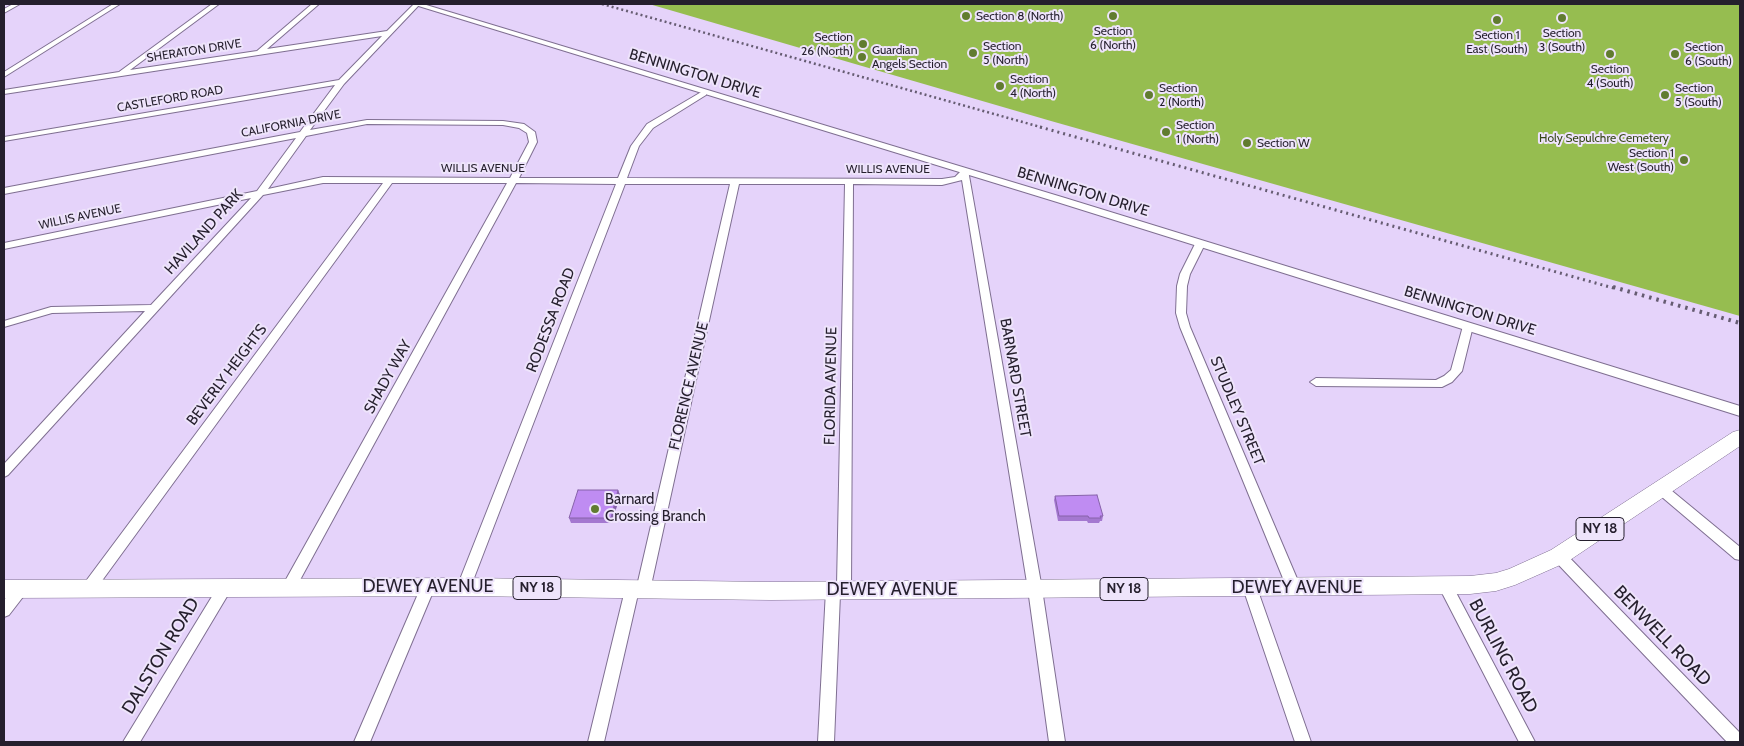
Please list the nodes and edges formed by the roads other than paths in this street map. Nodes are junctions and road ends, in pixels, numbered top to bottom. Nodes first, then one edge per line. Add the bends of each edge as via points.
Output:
1 (17, 4) edge
2 (117, 4) edge
3 (216, 4) edge
4 (316, 4) edge
5 (416, 4) edge
6 (4, 11) edge
7 (388, 33) junction
8 (260, 52) junction
9 (120, 74) junction
10 (4, 75) edge
11 (341, 82) junction
12 (4, 92) edge
13 (703, 93) junction
14 (304, 134) junction
15 (4, 139) edge
16 (965, 172) junction
17 (390, 180) junction
18 (513, 181) junction
19 (621, 181) junction
20 (734, 181) junction
21 (849, 182) junction
22 (4, 191) edge
23 (260, 193) junction
24 (1200, 244) junction
25 (4, 246) edge
26 (155, 308) junction
27 (4, 324) edge
28 (1468, 326) junction
29 (1316, 382) dead end
30 (1740, 412) edge
31 (1740, 437) edge
32 (4, 472) edge
33 (1661, 489) junction
34 (1740, 555) edge
35 (1558, 556) junction
36 (464, 586) junction
37 (289, 587) junction
38 (428, 587) junction
39 (1446, 587) junction
40 (1250, 588) junction
41 (1294, 588) junction
42 (13, 589) edge
43 (88, 589) junction
44 (224, 589) junction
45 (1035, 589) junction
46 (637, 590) junction
47 (838, 590) junction
48 (4, 611) edge
49 (131, 742) edge
50 (362, 742) edge
51 (596, 742) edge
52 (826, 742) edge
53 (1058, 742) edge
54 (1303, 742) edge
55 (1527, 742) edge
56 (1738, 742) edge

1 - 6 street
2 - 10 street
3 - 9 street
4 - 8 street
5 - 7 street, HAVILAND PARK
5 - 13 street, BENNINGTON DRIVE
7 - 8 street, SHERATON DRIVE
7 - 11 street, HAVILAND PARK
8 - 9 street, SHERATON DRIVE
9 - 12 street, SHERATON DRIVE
11 - 14 street, HAVILAND PARK
11 - 15 street, CASTLEFORD ROAD
13 - 16 street, BENNINGTON DRIVE
13 - 19 street, RODESSA ROAD via 646,130 635,146
14 - 18 street, CALIFORNIA DRIVE via 377,122 513,124 531,132 533,142
14 - 22 street, CALIFORNIA DRIVE
14 - 23 street, HAVILAND PARK
16 - 21 street, WILLIS AVENUE via 948,182
16 - 24 street, BENNINGTON DRIVE
16 - 45 street, BARNARD STREET
17 - 18 street, WILLIS AVENUE
17 - 23 street, WILLIS AVENUE via 323,180
17 - 43 street, BEVERLY HEIGHTS
18 - 19 street, WILLIS AVENUE
18 - 37 street, SHADY WAY
19 - 20 street, WILLIS AVENUE
19 - 36 street, RODESSA ROAD
20 - 21 street, WILLIS AVENUE
20 - 46 street, FLORENCE AVENUE
21 - 47 street, FLORIDA AVENUE
23 - 25 street, WILLIS AVENUE
23 - 26 street, HAVILAND PARK
24 - 28 street, BENNINGTON DRIVE
24 - 41 street, STUDLEY STREET via 1185,274 1181,313 1190,342
26 - 27 street via 51,310
26 - 32 street, HAVILAND PARK
28 - 29 street via 1456,372 1438,384
28 - 30 street, BENNINGTON DRIVE
31 - 33 main road, DEWEY AVENUE / NY 18
33 - 34 street
33 - 35 main road, DEWEY AVENUE / NY 18
35 - 39 main road, DEWEY AVENUE / NY 18 via 1496,582
35 - 56 street, BENWELL ROAD
36 - 38 main road, DEWEY AVENUE / NY 18
36 - 46 main road, DEWEY AVENUE / NY 18
37 - 38 main road, DEWEY AVENUE / NY 18
37 - 44 main road, DEWEY AVENUE / NY 18
38 - 50 street
39 - 41 main road, DEWEY AVENUE / NY 18
39 - 55 street, BURLING ROAD
40 - 41 main road, DEWEY AVENUE / NY 18
40 - 45 main road, DEWEY AVENUE / NY 18
40 - 54 street
42 - 43 main road, DEWEY AVENUE / NY 18
42 - 48 street
43 - 44 main road, DEWEY AVENUE / NY 18
44 - 49 street, DALSTON ROAD
45 - 47 main road, DEWEY AVENUE / NY 18
45 - 53 street, BARNARD STREET
46 - 47 main road, DEWEY AVENUE / NY 18
46 - 51 street, FLORENCE AVENUE
47 - 52 street, FLORIDA AVENUE

